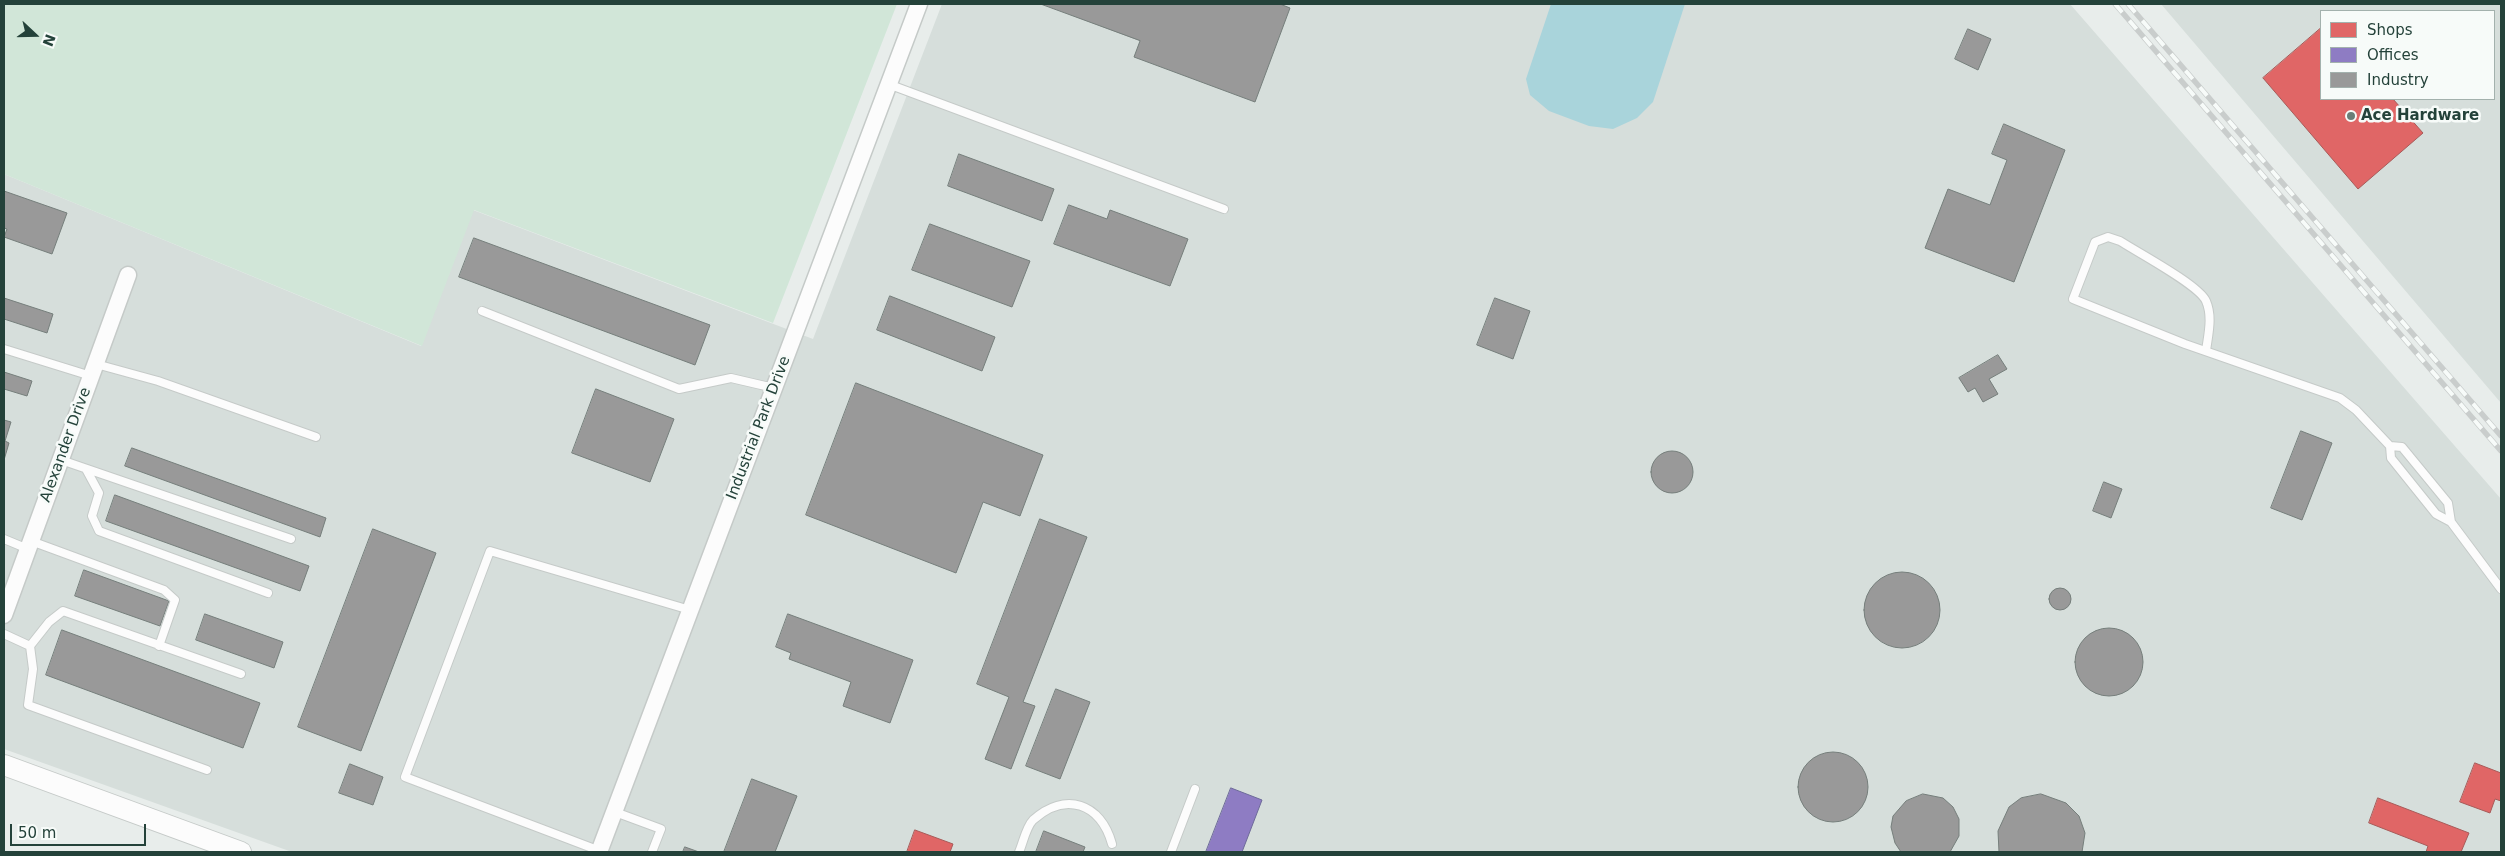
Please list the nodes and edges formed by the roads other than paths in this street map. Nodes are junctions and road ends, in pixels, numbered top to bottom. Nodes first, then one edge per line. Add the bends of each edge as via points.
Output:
1 (919, 4) edge
2 (888, 84) junction
3 (1224, 210) dead end
4 (128, 275) dead end
5 (482, 311) dead end
6 (4, 349) edge
7 (2206, 351) junction
8 (93, 370) junction
9 (774, 388) junction
10 (316, 438) dead end
11 (2390, 446) junction
12 (61, 460) junction
13 (86, 469) junction
14 (2451, 522) junction
15 (4, 539) edge
16 (291, 539) dead end
17 (29, 545) junction
18 (2501, 589) edge
19 (268, 593) dead end
20 (690, 610) junction
21 (4, 615) edge
22 (4, 634) edge
23 (30, 646) junction
24 (159, 646) junction
25 (241, 674) dead end
26 (4, 765) edge
27 (207, 770) dead end
28 (1195, 789) dead end
29 (614, 812) junction
30 (1112, 844) dead end
31 (600, 851) edge
32 (241, 852) edge
33 (652, 852) edge
34 (1019, 852) edge
35 (1170, 852) edge

1 - 2 street, Industrial Park Drive
2 - 3 lane
2 - 9 street, Industrial Park Drive
4 - 8 street, Alexander Drive
5 - 9 lane via 679,388 731,378
6 - 8 lane
7 - 7 lane via 2073,299 2095,242 2108,237 2120,241 2195,288 2206,300 2210,321
7 - 11 lane via 2340,398
8 - 10 lane via 158,381
8 - 12 street, Alexander Drive
9 - 20 street, Industrial Park Drive
11 - 14 lane via 2391,458 2397,466 2436,514
11 - 14 lane via 2402,447 2448,503
12 - 13 lane
12 - 17 street, Alexander Drive
13 - 16 lane
13 - 19 lane via 100,494 92,516 99,531
14 - 18 lane
15 - 17 lane
17 - 21 street, Alexander Drive
17 - 24 lane via 164,590 175,600
20 - 29 street, Industrial Park Drive
20 - 31 lane via 490,551 405,777
22 - 23 lane
23 - 24 lane via 49,622 63,611
23 - 27 lane via 33,669 28,705
24 - 25 lane
26 - 32 street
28 - 35 lane
29 - 31 street, Industrial Park Drive
29 - 33 lane via 661,829
30 - 34 lane via 1108,827 1096,813 1062,803 1032,821

